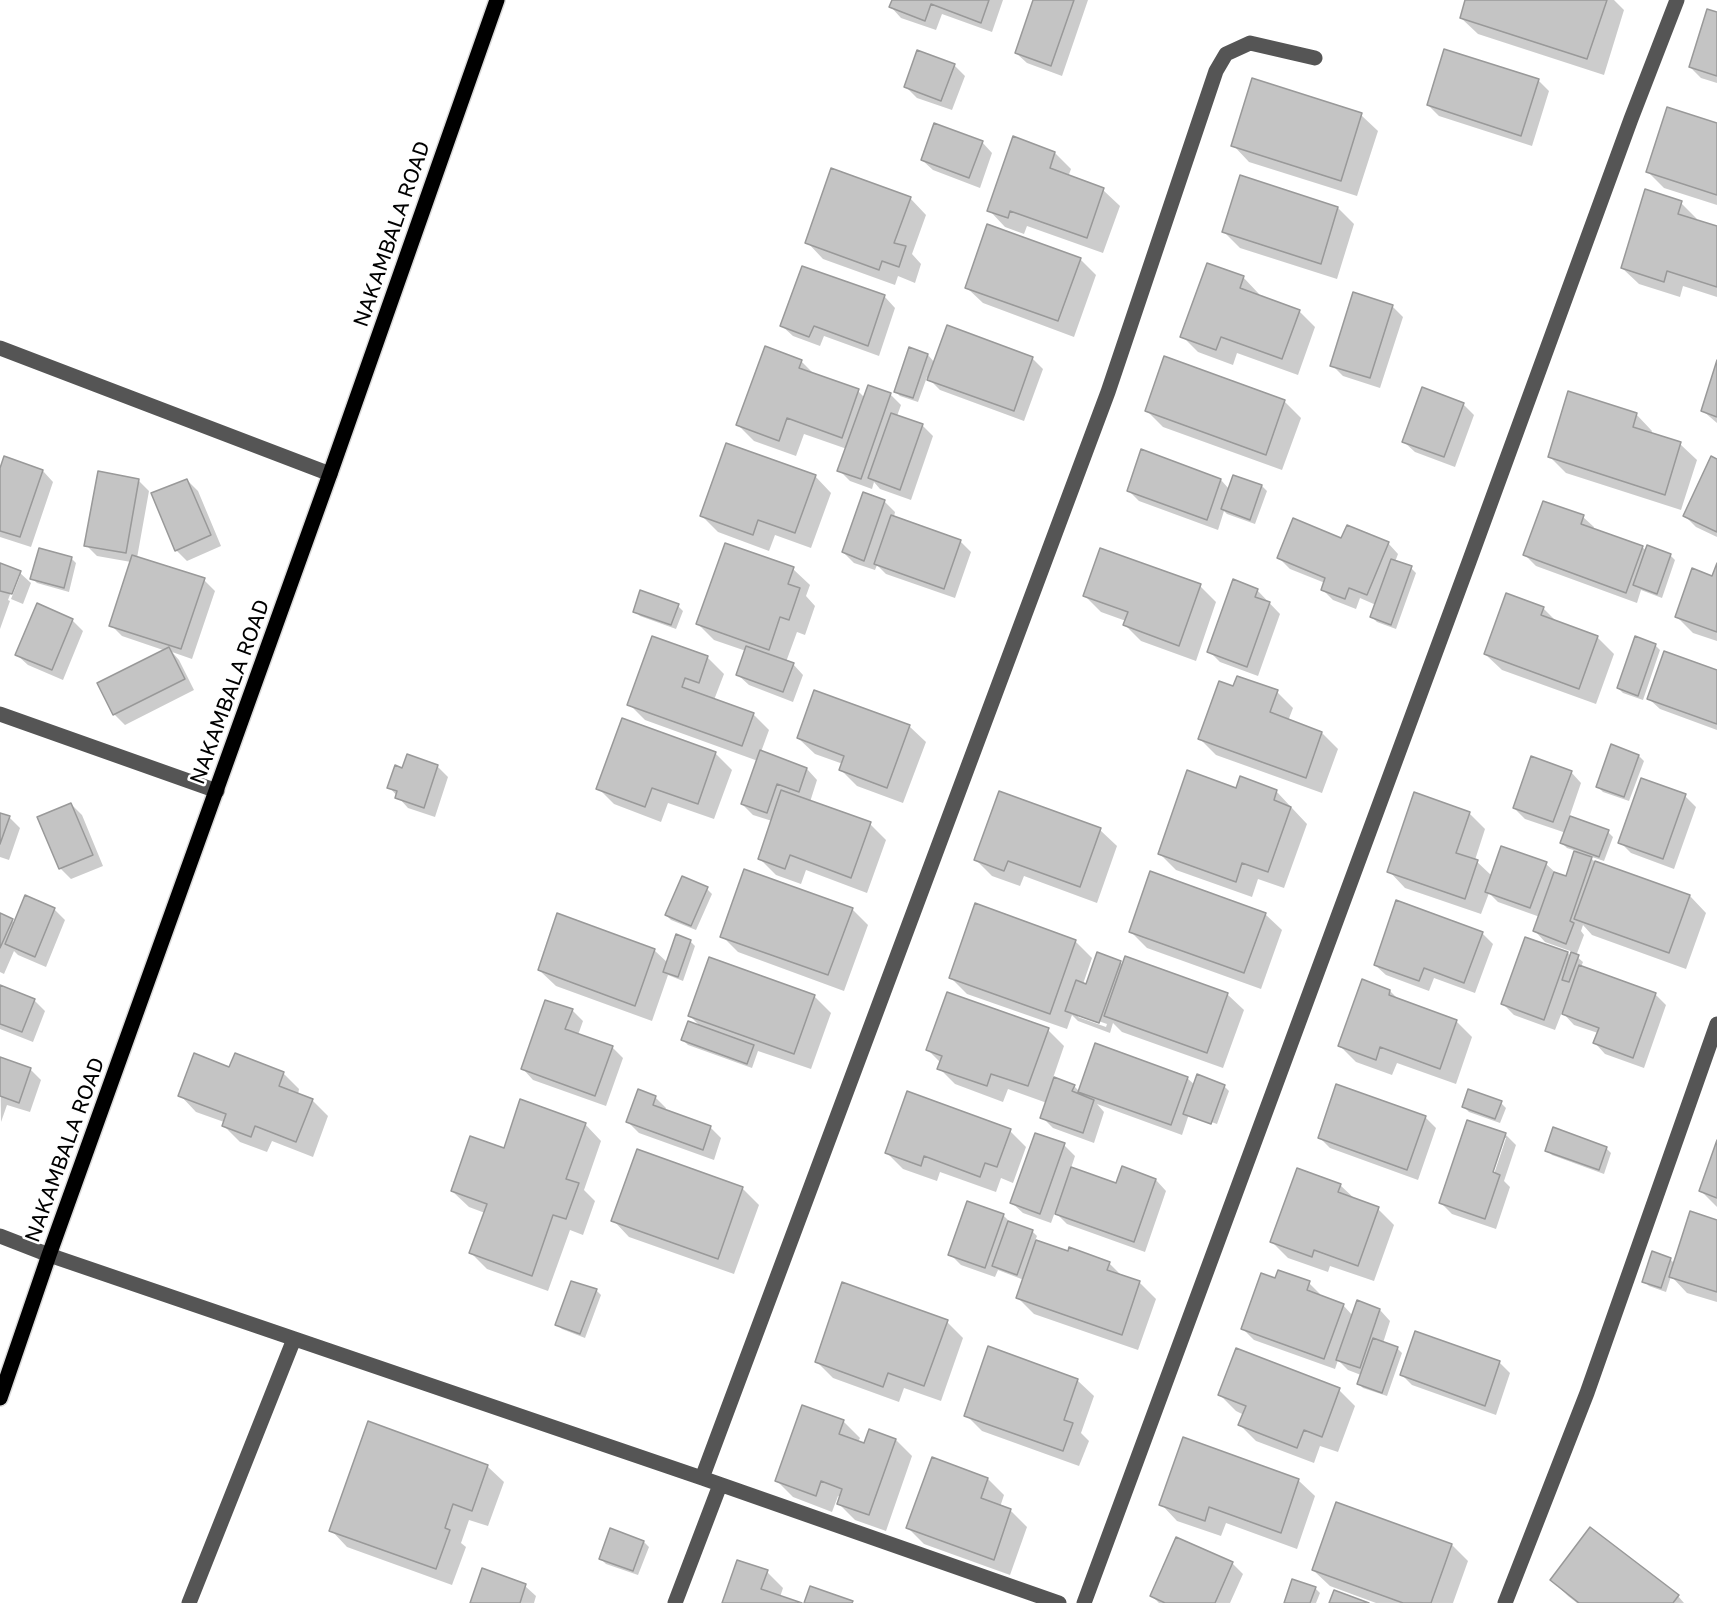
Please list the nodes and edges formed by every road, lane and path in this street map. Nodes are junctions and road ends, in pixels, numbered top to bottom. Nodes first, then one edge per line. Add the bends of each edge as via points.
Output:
1 (497, 0) edge
2 (1677, 0) edge
3 (1315, 58) dead end
4 (0, 348) edge
5 (330, 474) junction
6 (0, 714) edge
7 (217, 791) junction
8 (1717, 1023) edge
9 (0, 1236) edge
10 (49, 1255) junction
11 (294, 1339) junction
12 (0, 1398) edge
13 (702, 1478) junction
14 (720, 1485) junction
15 (189, 1603) edge
16 (675, 1603) edge
17 (1059, 1603) edge
18 (1084, 1603) edge
19 (1505, 1603) edge

1 - 5 main road, NAKAMBALA ROAD
2 - 18 street
3 - 13 street via 1250,43 1226,54 1216,71 1108,392
4 - 5 street
5 - 7 main road, NAKAMBALA ROAD
6 - 7 street
7 - 10 main road, NAKAMBALA ROAD
8 - 19 street via 1587,1393
9 - 10 street
10 - 11 street
10 - 12 main road, NAKAMBALA ROAD
11 - 13 street
11 - 15 street
13 - 14 street
14 - 16 street
14 - 17 street

